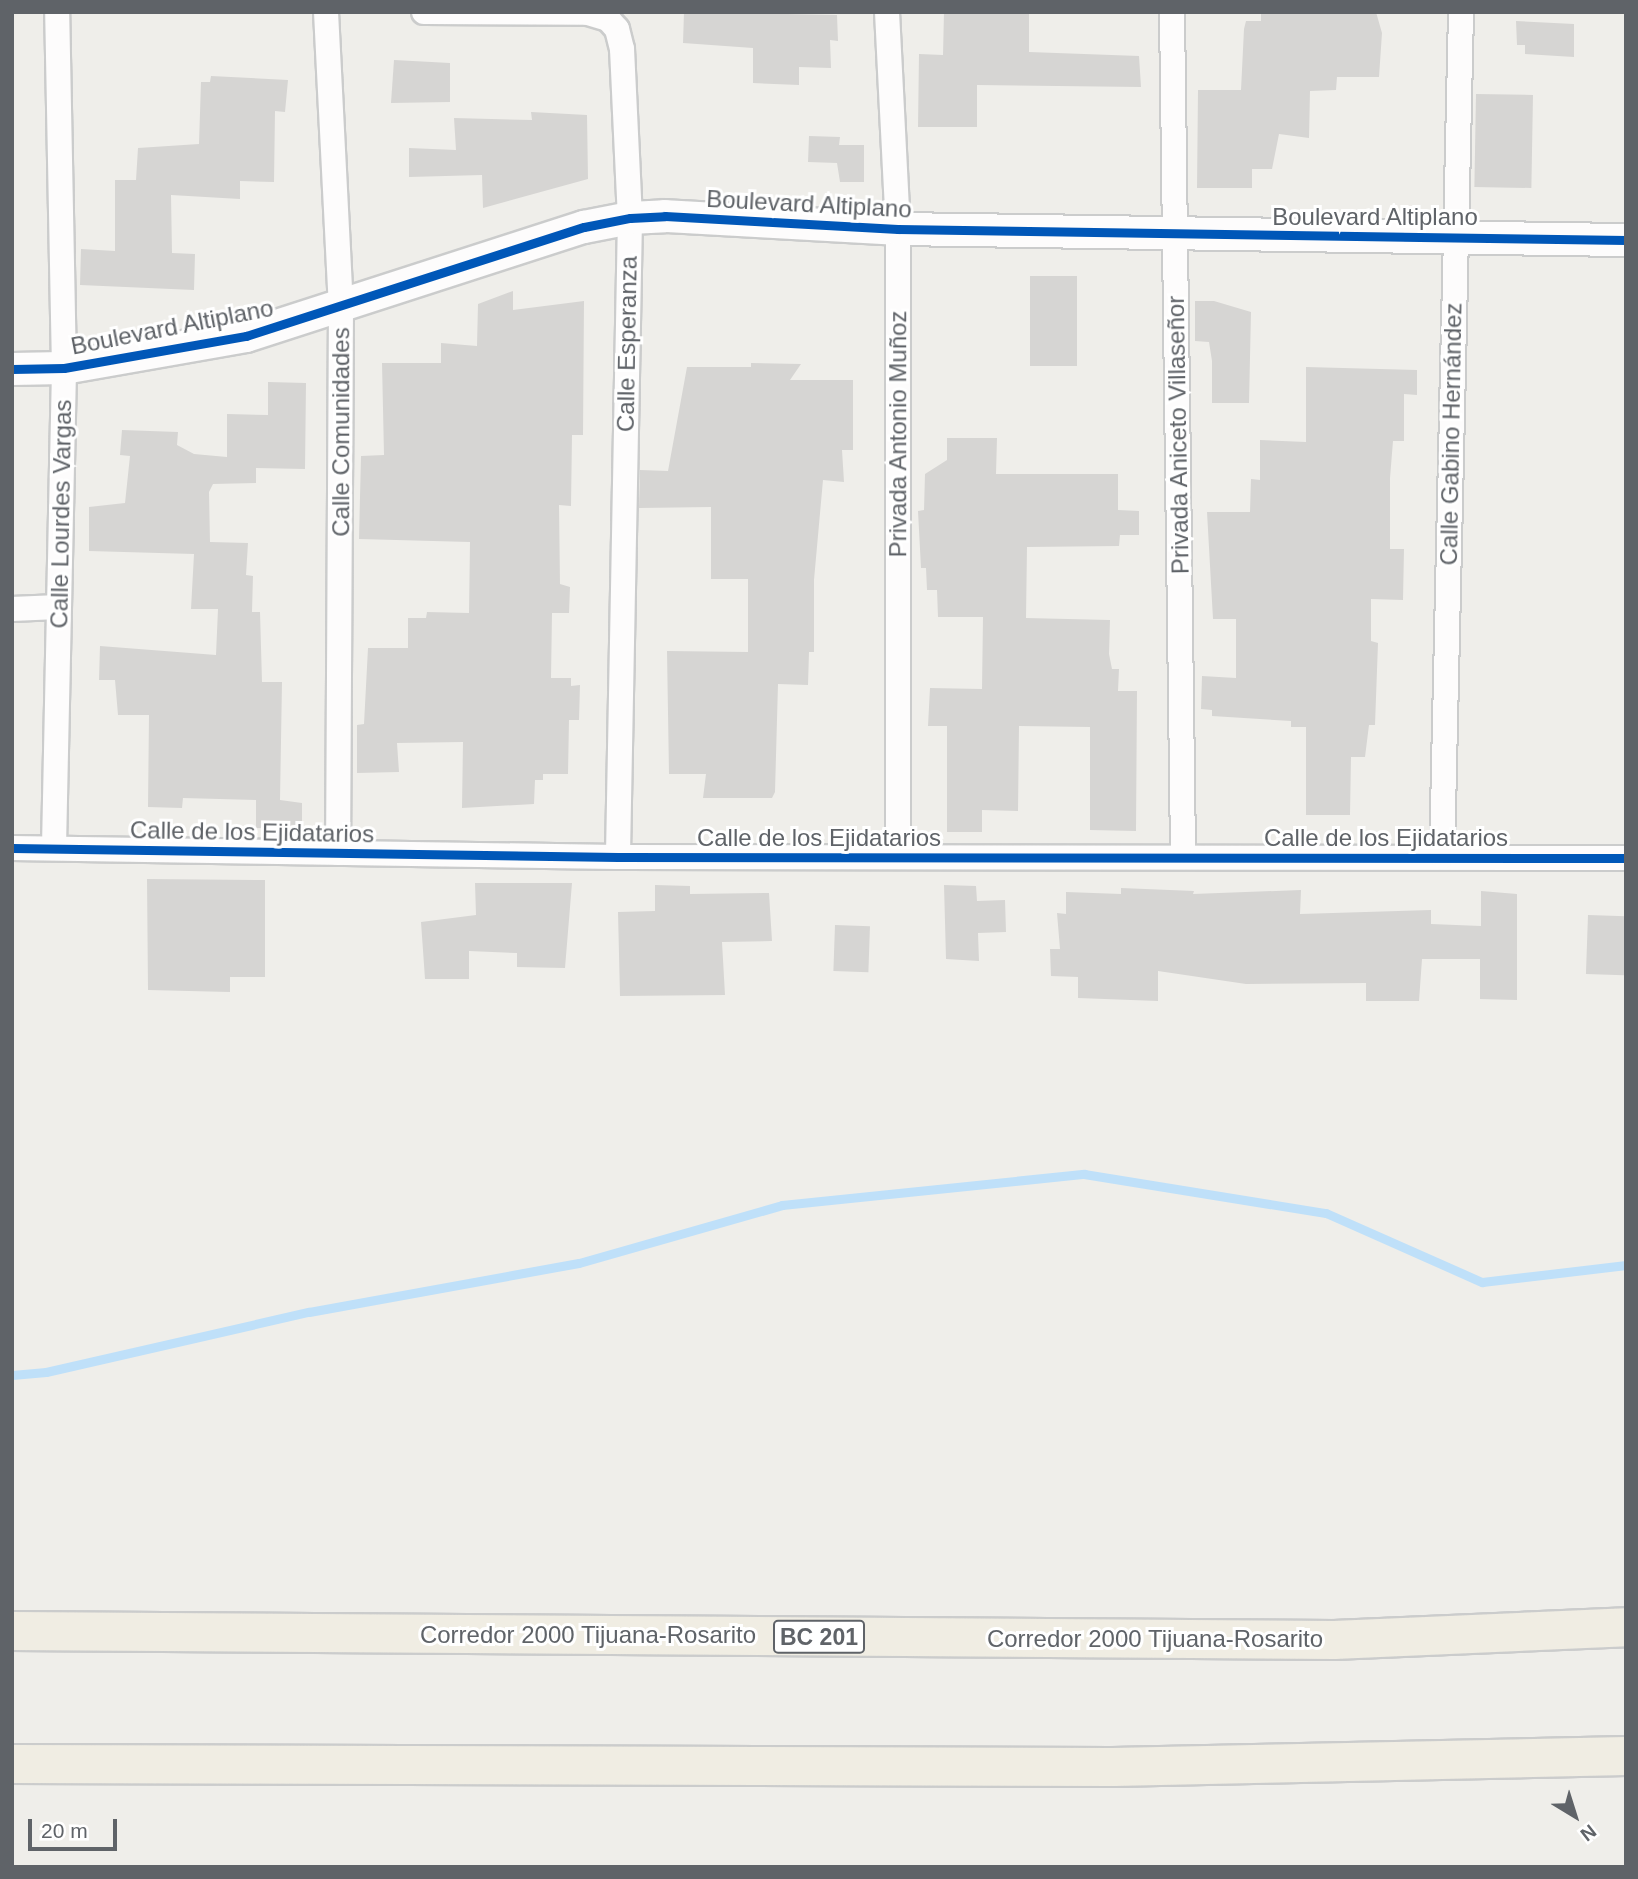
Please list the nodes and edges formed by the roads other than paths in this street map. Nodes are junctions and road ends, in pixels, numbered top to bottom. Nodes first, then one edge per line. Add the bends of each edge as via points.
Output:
1 (57, 12) edge
2 (326, 12) edge
3 (424, 12) edge
4 (887, 12) edge
5 (1172, 12) edge
6 (1461, 12) edge
7 (630, 218) junction
8 (898, 229) junction
9 (1175, 234) junction
10 (1455, 236) junction
11 (1626, 240) edge
12 (341, 306) junction
13 (64, 368) junction
14 (12, 369) edge
15 (58, 607) junction
16 (12, 609) edge
17 (54, 847) junction
18 (12, 848) edge
19 (338, 853) junction
20 (898, 856) junction
21 (1442, 856) junction
22 (1183, 857) junction
23 (618, 858) junction
24 (1626, 858) edge
25 (1626, 1627) edge
26 (12, 1631) edge
27 (1626, 1756) edge
28 (12, 1763) edge

1 - 13 street, Calle Lourdes Vargas
2 - 12 street, Calle Comunidades
3 - 7 street, Calle Esperanza via 588,13 608,19 617,29 622,49
4 - 8 street, Privada Antonio Muñoz
5 - 9 street, Privada Aniceto Villaseñor
6 - 10 street, Calle Gabino Hernández
7 - 8 street, Boulevard Altiplano
7 - 12 street, Boulevard Altiplano via 584,227
7 - 23 street, Calle Esperanza
8 - 9 street, Boulevard Altiplano
8 - 20 street, Privada Antonio Muñoz
9 - 10 street, Boulevard Altiplano
9 - 22 street, Privada Aniceto Villaseñor
10 - 11 street, Boulevard Altiplano
10 - 21 street, Calle Gabino Hernández
12 - 13 street, Boulevard Altiplano via 246,336
12 - 19 street, Calle Comunidades
13 - 14 street, Boulevard Altiplano
13 - 15 street, Calle Lourdes Vargas
15 - 16 street
15 - 17 street, Calle Lourdes Vargas
17 - 18 street, Calle de los Ejidatarios
17 - 19 street, Calle de los Ejidatarios
19 - 23 street, Calle de los Ejidatarios
20 - 22 street, Calle de los Ejidatarios
20 - 23 street, Calle de los Ejidatarios
21 - 22 street, Calle de los Ejidatarios
21 - 24 street, Calle de los Ejidatarios
25 - 26 highway, Corredor 2000 Tijuana-Rosarito / BC 201 via 1334,1640
27 - 28 highway via 1113,1767

